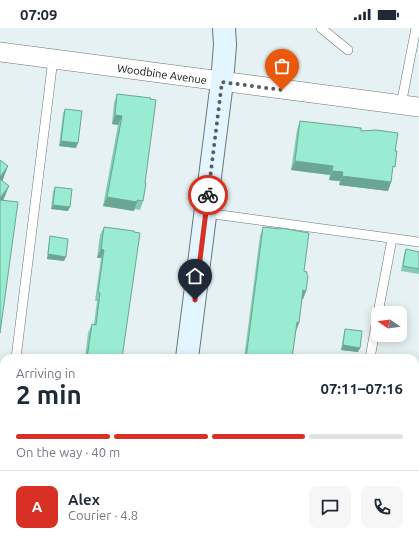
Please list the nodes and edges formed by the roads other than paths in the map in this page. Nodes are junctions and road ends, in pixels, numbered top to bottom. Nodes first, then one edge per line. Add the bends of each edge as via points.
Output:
1 (224, 28) edge
2 (321, 28) edge
3 (416, 28) edge
4 (348, 50) dead end
5 (0, 52) edge
6 (53, 59) junction
7 (222, 82) junction
8 (410, 106) edge
9 (206, 213) junction
10 (392, 238) junction
11 (419, 242) edge
12 (379, 306) edge
13 (373, 342) edge
14 (16, 354) edge
15 (188, 354) edge
16 (371, 354) edge

1 - 7 main road
2 - 4 lane
3 - 8 lane
5 - 6 street, Woodbine Avenue
6 - 7 street, Woodbine Avenue
6 - 14 lane
7 - 8 street, Woodbine Avenue
7 - 9 main road
9 - 10 lane
9 - 15 main road
10 - 11 lane
10 - 12 lane
13 - 16 lane

